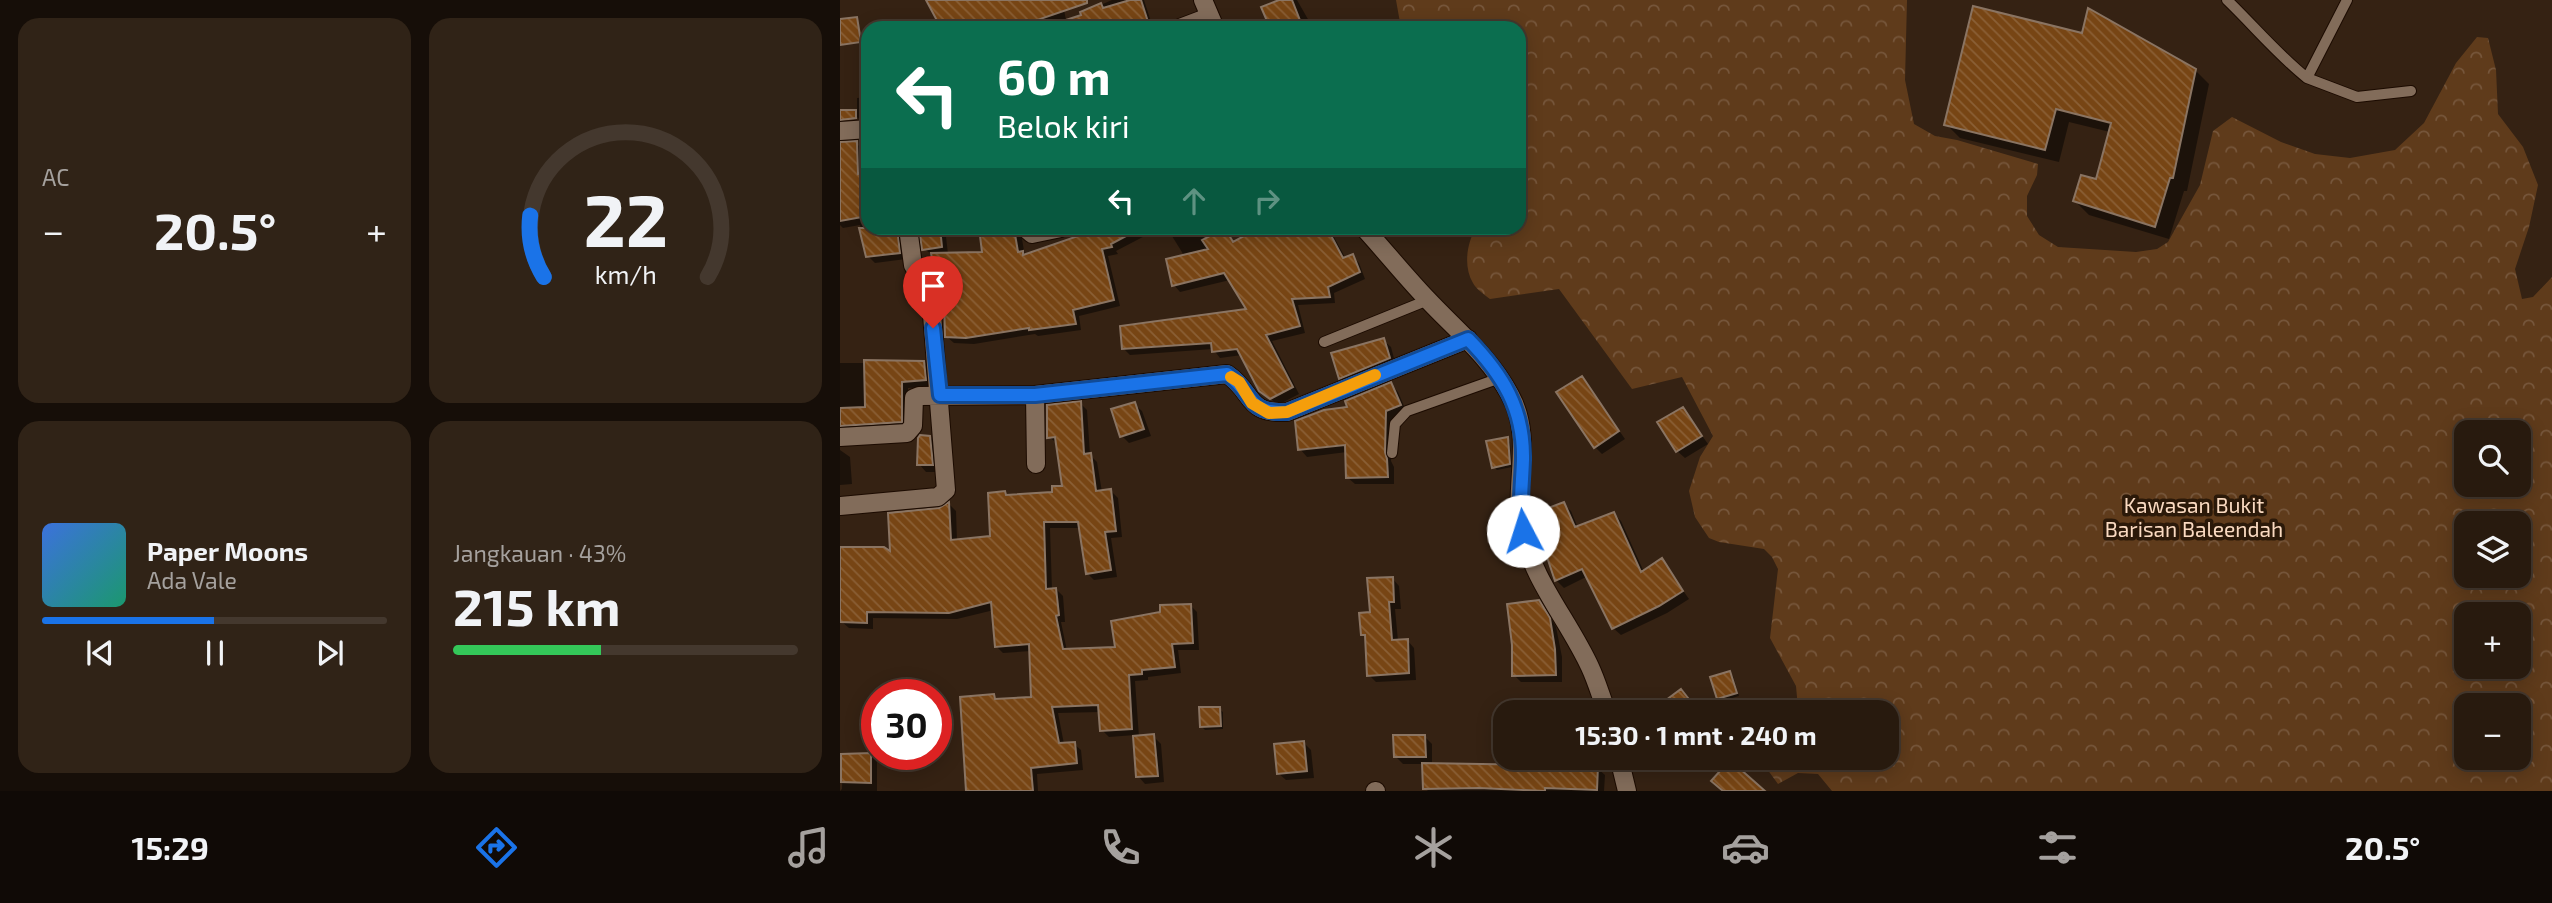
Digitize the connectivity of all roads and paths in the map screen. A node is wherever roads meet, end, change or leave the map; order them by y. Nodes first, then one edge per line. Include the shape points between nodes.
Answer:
1 (2227, 0) edge
2 (2347, 0) edge
3 (2307, 78) junction
4 (2411, 91) dead end
5 (861, 130) edge
6 (840, 131) edge
7 (909, 235) edge
8 (1370, 235) edge
9 (1428, 300) junction
10 (1468, 339) junction
11 (1324, 342) dead end
12 (1500, 378) junction
13 (940, 395) junction
14 (1035, 395) junction
15 (840, 437) edge
16 (1392, 453) dead end
17 (1036, 464) dead end
18 (840, 506) edge
19 (1602, 700) edge
20 (1622, 770) edge
21 (1627, 791) edge

1 - 3 lane
2 - 3 lane
3 - 4 lane via 2357,97
5 - 6 street
7 - 13 street via 913,265 931,302
8 - 9 street
9 - 10 street
9 - 11 lane
10 - 12 street
10 - 14 street via 1287,412 1269,413 1252,403 1239,382 1227,374
12 - 16 lane via 1408,411 1395,424
12 - 19 street via 1520,419 1523,531 1543,584 1590,667
13 - 14 street
13 - 15 street via 914,398 913,426 907,433
13 - 18 street via 947,484 943,495
14 - 17 street
20 - 21 street

